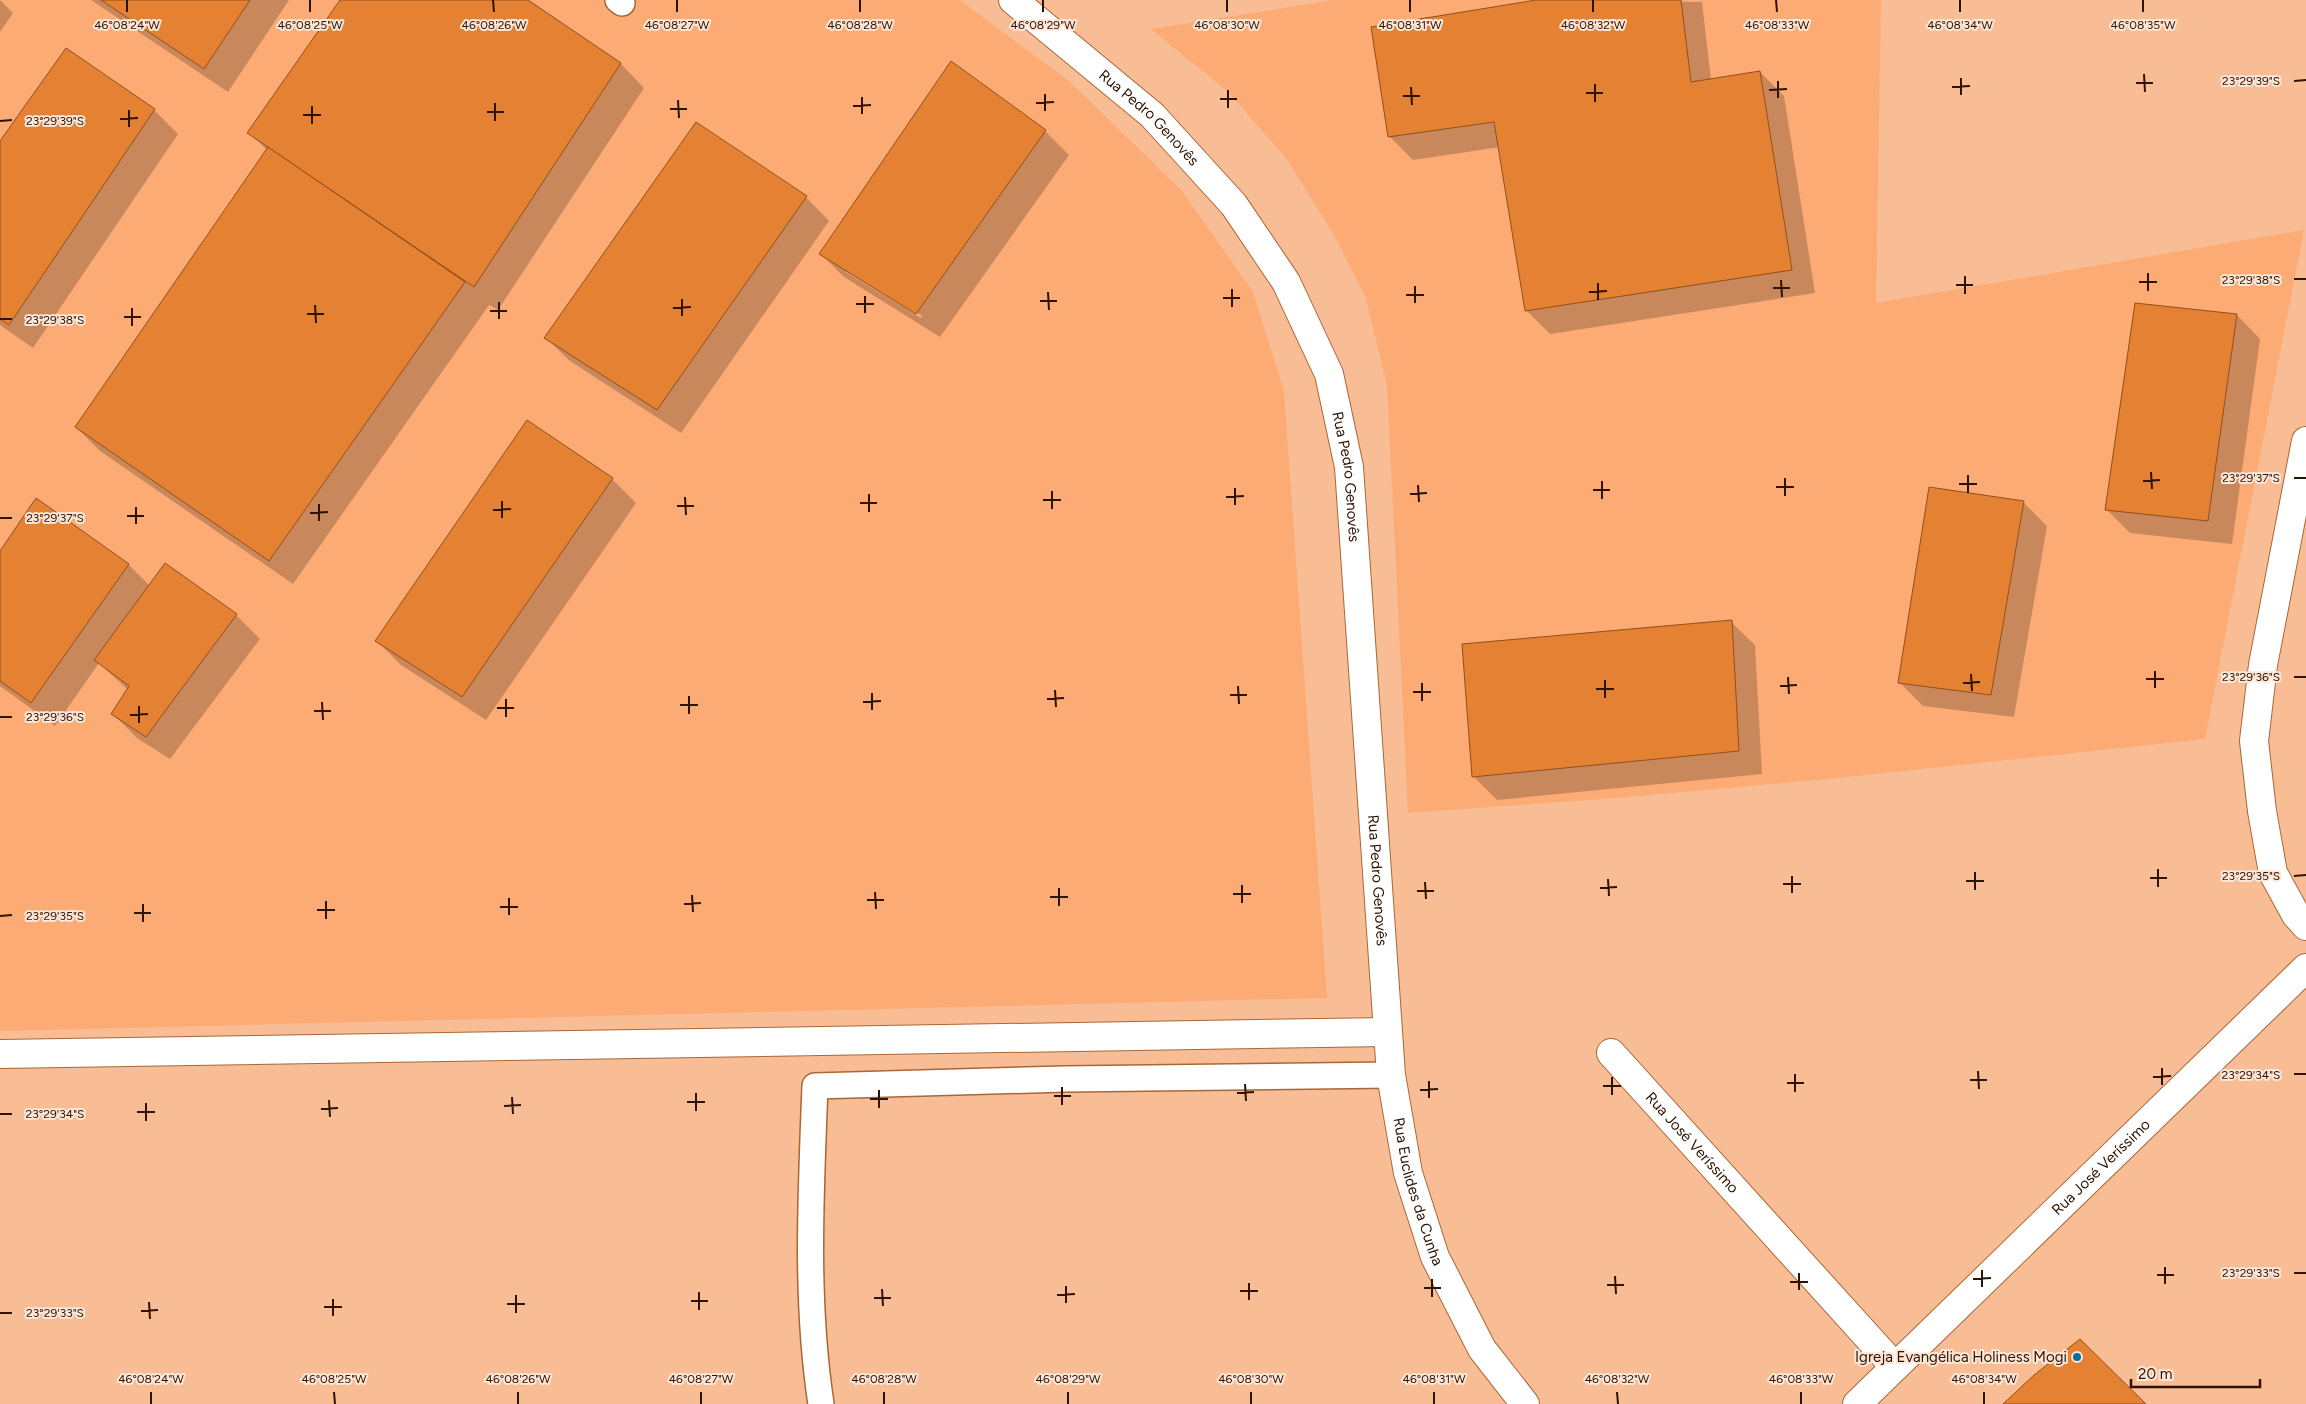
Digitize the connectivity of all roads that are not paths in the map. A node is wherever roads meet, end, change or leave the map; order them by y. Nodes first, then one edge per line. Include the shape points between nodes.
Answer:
1 (1013, 0) edge
2 (2306, 441) edge
3 (2306, 926) edge
4 (2306, 968) edge
5 (1388, 1032) junction
6 (1611, 1053) dead end
7 (0, 1054) edge
8 (1391, 1075) junction
9 (1895, 1366) junction
10 (821, 1404) edge
11 (1525, 1404) edge
12 (1857, 1404) edge

1 - 5 street, Rua Pedro Genovês via 1152,115 1234,205 1286,282 1329,374 1349,467
2 - 3 street via 2263,665 2254,741 2273,873
4 - 9 street, Rua José Veríssimo
5 - 7 street
5 - 8 street, Rua Pedro Genovês
6 - 9 street, Rua José Veríssimo
8 - 10 lane via 815,1086 810,1242 815,1366
8 - 11 street, Rua Euclides da Cunha via 1408,1173 1435,1256 1482,1349
9 - 12 street, Rua José Veríssimo

